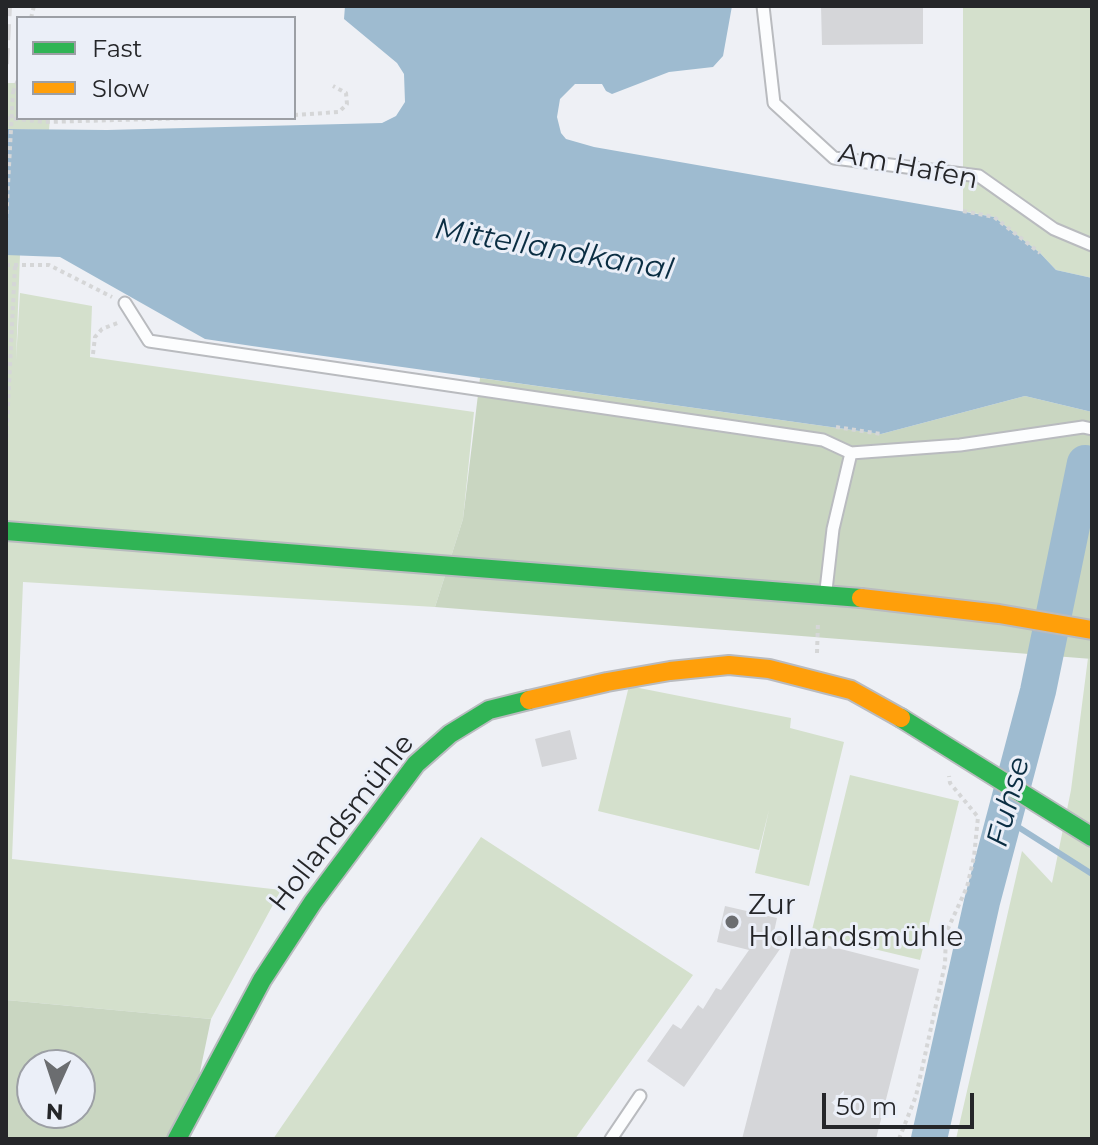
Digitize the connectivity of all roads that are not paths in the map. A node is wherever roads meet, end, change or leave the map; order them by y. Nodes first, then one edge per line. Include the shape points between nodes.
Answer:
1 (763, 6) edge
2 (1092, 245) edge
3 (125, 303) road end
4 (1092, 429) edge
5 (851, 453) junction
6 (6, 514) edge
7 (6, 531) edge
8 (156, 543) junction
9 (826, 594) junction
10 (1092, 630) edge
11 (1092, 837) edge
12 (640, 1096) dead end
13 (177, 1139) edge
14 (611, 1139) edge

1 - 2 lane, Am Hafen via 774,103 834,158 979,176 1054,229
3 - 5 lane via 149,341 823,440
4 - 5 lane
5 - 9 lane via 833,529
6 - 8 main road
7 - 8 main road
8 - 9 main road
9 - 10 main road
11 - 13 main road, Hollandsmühle via 862,696 769,669 729,665 670,671 489,710 416,764 313,902 262,980
12 - 14 lane

